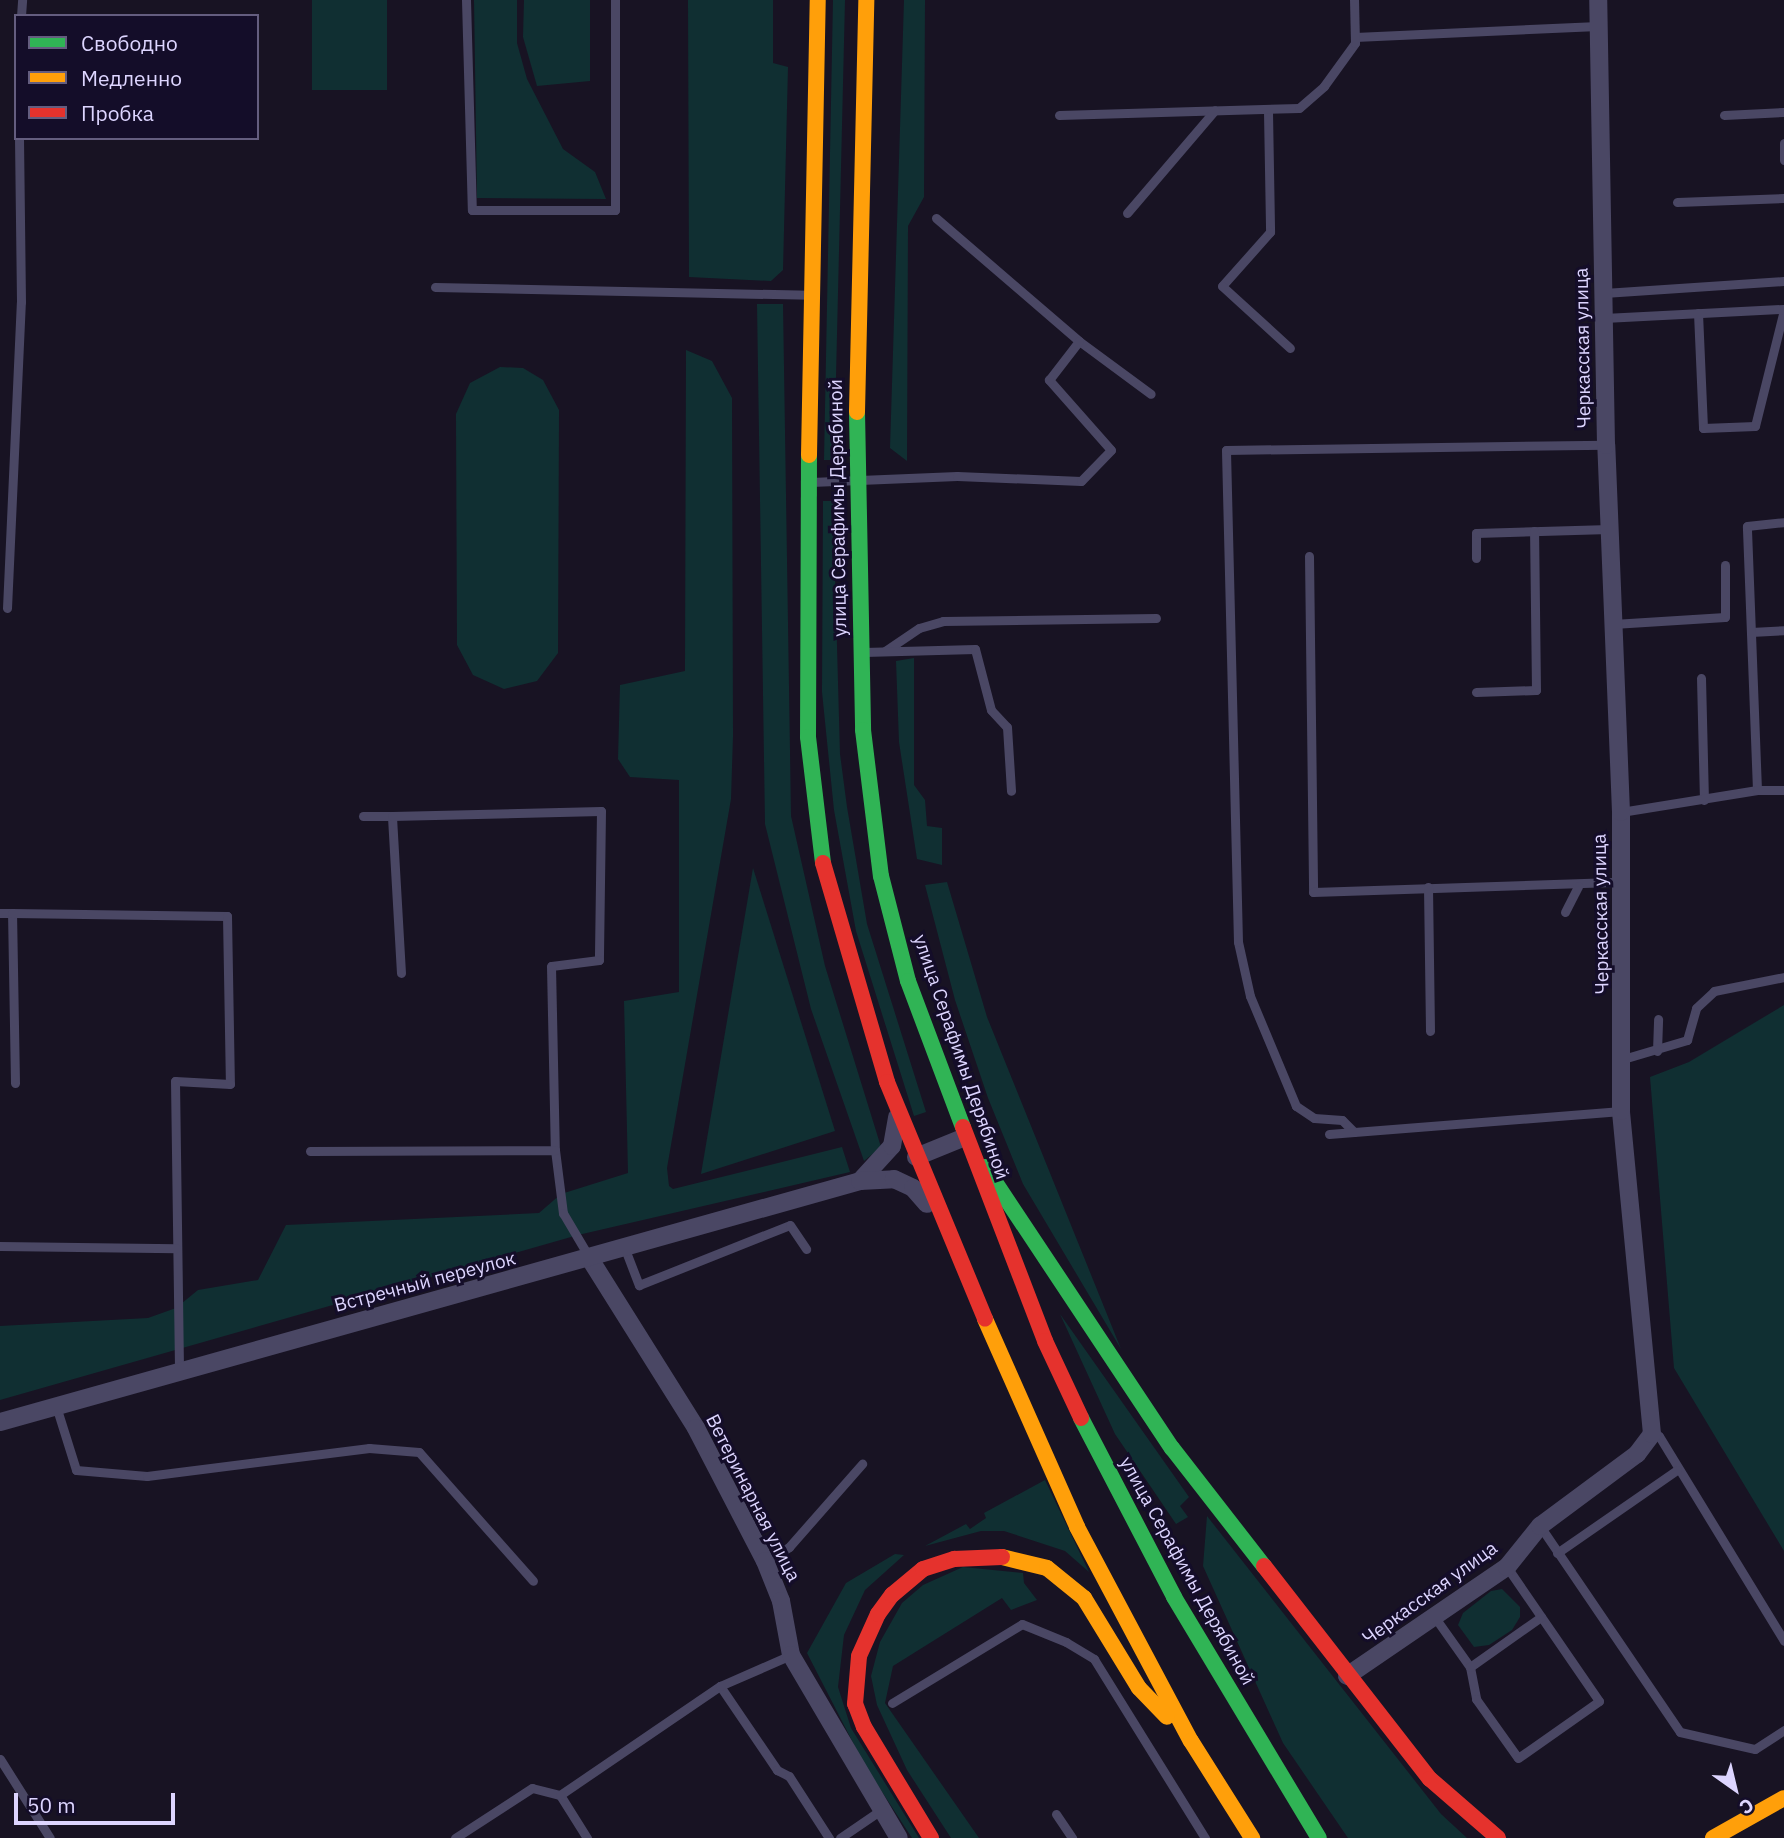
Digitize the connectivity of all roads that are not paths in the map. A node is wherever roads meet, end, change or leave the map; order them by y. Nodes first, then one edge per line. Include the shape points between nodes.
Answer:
1 (467, 0) edge
2 (615, 0) edge
3 (818, 0) edge
4 (866, 0) edge
5 (1354, 0) edge
6 (1598, 0) edge
7 (1598, 26) junction
8 (1355, 37) junction
9 (1215, 110) junction
10 (1784, 112) edge
11 (1268, 113) junction
12 (1059, 115) dead end
13 (1724, 115) dead end
14 (19, 140) edge
15 (1784, 143) edge
16 (1784, 160) edge
17 (1784, 198) edge
18 (1677, 202) dead end
19 (1128, 214) dead end
20 (936, 218) dead end
21 (1784, 281) edge
22 (435, 287) dead end
23 (1604, 293) junction
24 (812, 295) junction
25 (1784, 309) edge
26 (1698, 313) junction
27 (1604, 318) junction
28 (1079, 341) junction
29 (1290, 348) dead end
30 (1151, 394) dead end
31 (1606, 445) junction
32 (808, 482) junction
33 (855, 482) junction
34 (1784, 522) edge
35 (1609, 529) junction
36 (1534, 531) junction
37 (1309, 556) dead end
38 (1476, 558) dead end
39 (1725, 565) dead end
40 (7, 608) dead end
41 (1156, 618) dead end
42 (1613, 624) junction
43 (1784, 630) edge
44 (1751, 632) junction
45 (885, 651) junction
46 (861, 652) junction
47 (1701, 678) dead end
48 (1476, 692) dead end
49 (1758, 790) junction
50 (1784, 790) edge
51 (1011, 791) dead end
52 (1704, 800) junction
53 (1621, 812) junction
54 (363, 816) dead end
55 (392, 816) junction
56 (1622, 882) junction
57 (1578, 886) junction
58 (1428, 887) junction
59 (1565, 912) dead end
60 (0, 913) edge
61 (12, 913) junction
62 (401, 973) dead end
63 (1784, 977) edge
64 (1658, 1019) dead end
65 (1430, 1031) dead end
66 (1657, 1051) junction
67 (1623, 1059) junction
68 (15, 1083) dead end
69 (897, 1108) junction
70 (1621, 1111) junction
71 (1354, 1132) junction
72 (1329, 1135) dead end
73 (966, 1142) junction
74 (555, 1150) junction
75 (310, 1151) dead end
76 (916, 1157) junction
77 (860, 1181) junction
78 (944, 1228) junction
79 (0, 1246) edge
80 (176, 1248) junction
81 (625, 1249) junction
82 (806, 1249) dead end
83 (590, 1259) junction
84 (179, 1371) junction
85 (56, 1406) junction
86 (0, 1422) edge
87 (1653, 1434) junction
88 (862, 1464) dead end
89 (1677, 1470) junction
90 (1540, 1526) junction
91 (1557, 1553) junction
92 (765, 1560) junction
93 (1507, 1567) junction
94 (533, 1581) dead end
95 (1541, 1617) junction
96 (1436, 1619) junction
97 (1784, 1641) edge
98 (791, 1656) junction
99 (1470, 1667) junction
100 (1347, 1676) junction
101 (720, 1686) junction
102 (892, 1703) dead end
103 (1784, 1730) edge
104 (1191, 1741) junction
105 (0, 1759) edge
106 (560, 1795) junction
107 (1784, 1798) edge
108 (881, 1810) junction
109 (1056, 1814) dead end
110 (50, 1838) edge
111 (455, 1838) edge
112 (587, 1838) edge
113 (829, 1838) edge
114 (840, 1838) edge
115 (899, 1838) edge
116 (932, 1838) edge
117 (1072, 1838) edge
118 (1205, 1838) edge
119 (1252, 1838) edge
120 (1319, 1838) edge
121 (1498, 1838) edge
122 (1713, 1838) edge

1 - 2 lane via 472,210 615,210
3 - 24 main road, улица Серафимы Дерябиной
4 - 33 main road, улица Серафимы Дерябиной
5 - 8 lane
6 - 7 street, Черкасская улица
7 - 8 lane
7 - 23 street, Черкасская улица
8 - 11 lane via 1324,86 1299,108
9 - 11 lane
9 - 12 lane
9 - 19 lane
10 - 13 lane
11 - 29 lane via 1270,232 1222,286
14 - 40 lane via 21,302
15 - 16 lane
17 - 18 lane
20 - 28 lane
21 - 23 lane
22 - 24 lane
23 - 27 street, Черкасская улица
24 - 32 main road, улица Серафимы Дерябиной
25 - 26 lane
25 - 26 lane via 1755,426 1703,428
26 - 27 lane
27 - 31 street, Черкасская улица
28 - 30 lane
28 - 33 lane via 1049,380 1111,450 1081,481 950,476
31 - 35 street, Черкасская улица
31 - 71 lane via 1226,450 1238,942 1250,996 1296,1106 1314,1118 1342,1120
32 - 33 lane
32 - 69 main road, улица Серафимы Дерябиной via 808,737 823,862 856,985
33 - 46 main road, улица Серафимы Дерябиной
34 - 44 lane via 1747,526
35 - 36 lane
35 - 42 street, Черкасская улица
36 - 38 lane via 1476,533
36 - 48 lane via 1536,690
37 - 58 lane via 1313,892
39 - 42 lane via 1724,617
41 - 45 lane via 943,621 919,628
42 - 53 street, Черкасская улица
43 - 44 lane
44 - 49 lane
45 - 46 lane
45 - 51 lane via 975,649 991,710 1007,727
46 - 73 main road, улица Серафимы Дерябиной via 863,730 881,876 908,981
47 - 52 lane
49 - 50 lane
49 - 52 lane
52 - 53 lane
53 - 56 street, Черкасская улица
54 - 55 lane
55 - 62 lane
55 - 74 lane via 601,811 599,960 551,965
56 - 57 lane
56 - 67 street, Черкасская улица
57 - 58 lane
57 - 59 lane
58 - 65 lane
60 - 61 lane
61 - 68 lane
61 - 80 lane via 227,916 230,1084 175,1081
63 - 66 lane via 1714,991 1696,1009 1687,1040
64 - 66 lane
66 - 67 lane
67 - 70 street, Черкасская улица
69 - 76 main road, улица Серафимы Дерябиной
69 - 77 street via 892,1146
70 - 71 lane
70 - 87 street, Черкасская улица
71 - 72 lane
73 - 76 street
73 - 100 main road via 1007,1194 1074,1305 1172,1448
73 - 120 main road, улица Серафимы Дерябиной via 1045,1341 1097,1453 1174,1597
74 - 75 lane
74 - 83 lane via 563,1213
76 - 78 main road, улица Серафимы Дерябиной
77 - 78 street, Встречный переулок via 894,1179 914,1188
77 - 81 street, Встречный переулок
78 - 104 main road, улица Серафимы Дерябиной via 1077,1527
79 - 80 lane
80 - 84 lane
81 - 82 lane via 639,1285 790,1225
81 - 83 street, Встречный переулок
83 - 84 street, Встречный переулок
83 - 92 street, Ветеринарная улица via 696,1428
84 - 85 street, Встречный переулок
85 - 86 street, Встречный переулок
85 - 94 lane via 76,1470 147,1476 369,1448 419,1452
87 - 89 lane via 1659,1436
87 - 90 street, Черкасская улица via 1637,1454
88 - 92 lane via 789,1547
89 - 91 lane
89 - 97 lane
90 - 91 lane
90 - 93 street, Черкасская улица
91 - 103 lane via 1680,1732 1755,1749
92 - 98 street, Ветеринарная улица via 782,1601
93 - 95 lane
93 - 96 street, Черкасская улица
95 - 99 lane
95 - 99 lane via 1599,1701 1518,1758 1476,1699
96 - 99 lane
96 - 100 street, Черкасская улица
98 - 101 lane
98 - 108 street, Ветеринарная улица
100 - 121 main road via 1430,1779
101 - 106 lane
101 - 113 lane via 777,1770 789,1776
102 - 118 lane via 1022,1624 1066,1642 1094,1659
104 - 116 main road via 1139,1688 1084,1598 1047,1568 996,1556 954,1559 923,1569 892,1595 878,1614 859,1656 854,1685 864,1727
104 - 119 main road, улица Серафимы Дерябиной
105 - 110 lane
106 - 111 lane via 532,1788
106 - 112 lane
107 - 122 main road
108 - 114 lane
108 - 115 street, Ветеринарная улица
109 - 117 lane

